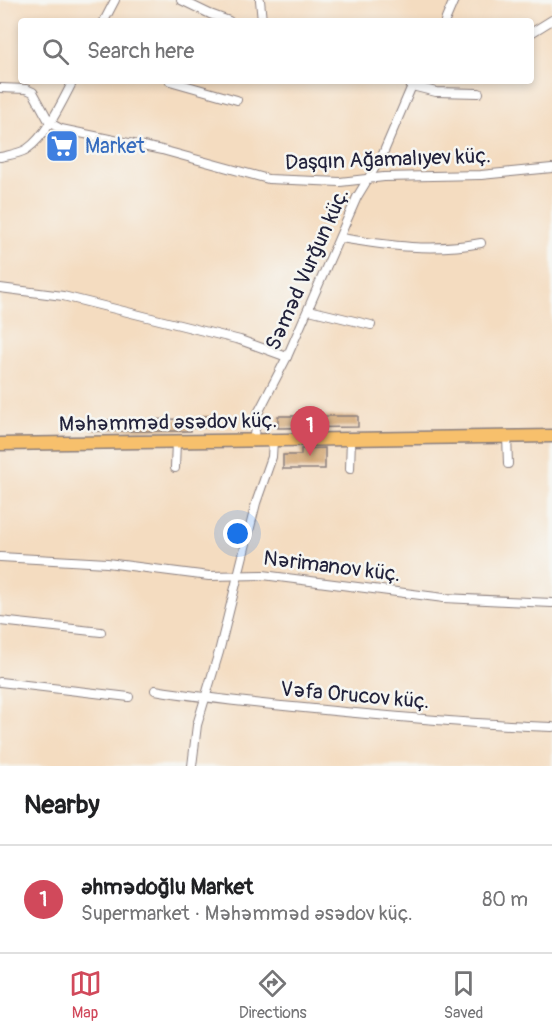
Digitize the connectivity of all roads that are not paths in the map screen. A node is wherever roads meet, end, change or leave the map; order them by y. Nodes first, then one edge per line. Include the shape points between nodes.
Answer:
1 (115, 0) edge
2 (181, 0) edge
3 (260, 0) edge
4 (454, 0) edge
5 (106, 18) edge
6 (221, 18) edge
7 (262, 18) edge
8 (446, 18) edge
9 (552, 20) edge
10 (534, 31) edge
11 (71, 84) edge
12 (181, 84) edge
13 (413, 84) edge
14 (416, 84) edge
15 (0, 88) edge
16 (479, 93) dead end
17 (237, 100) dead end
18 (50, 123) junction
19 (0, 157) edge
20 (552, 168) edge
21 (369, 178) junction
22 (341, 238) junction
23 (481, 243) dead end
24 (0, 288) edge
25 (309, 310) junction
26 (371, 325) dead end
27 (288, 357) junction
28 (507, 436) junction
29 (552, 436) edge
30 (351, 438) junction
31 (253, 440) junction
32 (273, 440) junction
33 (176, 441) junction
34 (0, 444) edge
35 (507, 464) dead end
36 (176, 468) dead end
37 (350, 469) dead end
38 (0, 557) edge
39 (238, 575) junction
40 (552, 603) edge
41 (0, 621) edge
42 (101, 632) dead end
43 (0, 682) edge
44 (155, 690) dead end
45 (129, 697) dead end
46 (204, 698) junction
47 (552, 727) edge
48 (192, 766) edge

1 - 5 street
2 - 6 street
3 - 7 street
4 - 8 street
9 - 10 street
11 - 18 street
12 - 17 street
13 - 21 street, Səməd Vurğun küç.
14 - 16 street via 436,92
15 - 18 street via 33,92
18 - 19 street via 29,147
18 - 21 street, Daşqın Ağamalıyev küç. via 61,129 162,150 268,179 339,182
20 - 21 street, Daşqın Ağamalıyev küç. via 481,175
21 - 22 street, Səməd Vurğun küç.
22 - 23 street via 420,248
22 - 25 street, Səməd Vurğun küç.
24 - 27 street via 63,296 240,340
25 - 26 street
25 - 27 street, Səməd Vurğun küç.
27 - 31 street, Səməd Vurğun küç. via 258,413
28 - 29 main road, Məhəmməd Əsədov küç.
28 - 30 main road, Məhəmməd Əsədov küç.
28 - 35 street
30 - 32 main road, Məhəmməd Əsədov küç.
30 - 37 street
31 - 32 main road, Məhəmməd Əsədov küç.
31 - 33 main road, Məhəmməd Əsədov küç.
32 - 39 street via 272,457
33 - 34 main road, Məhəmməd Əsədov küç.
33 - 36 street
38 - 39 street, Nərimanov küç. via 108,563 209,576
39 - 40 street, Nərimanov küç. via 263,574 444,598
39 - 46 street
41 - 42 street
43 - 45 street
44 - 46 street, Vəfa Orucov küç.
46 - 47 street, Vəfa Orucov küç. via 470,724
46 - 48 street

